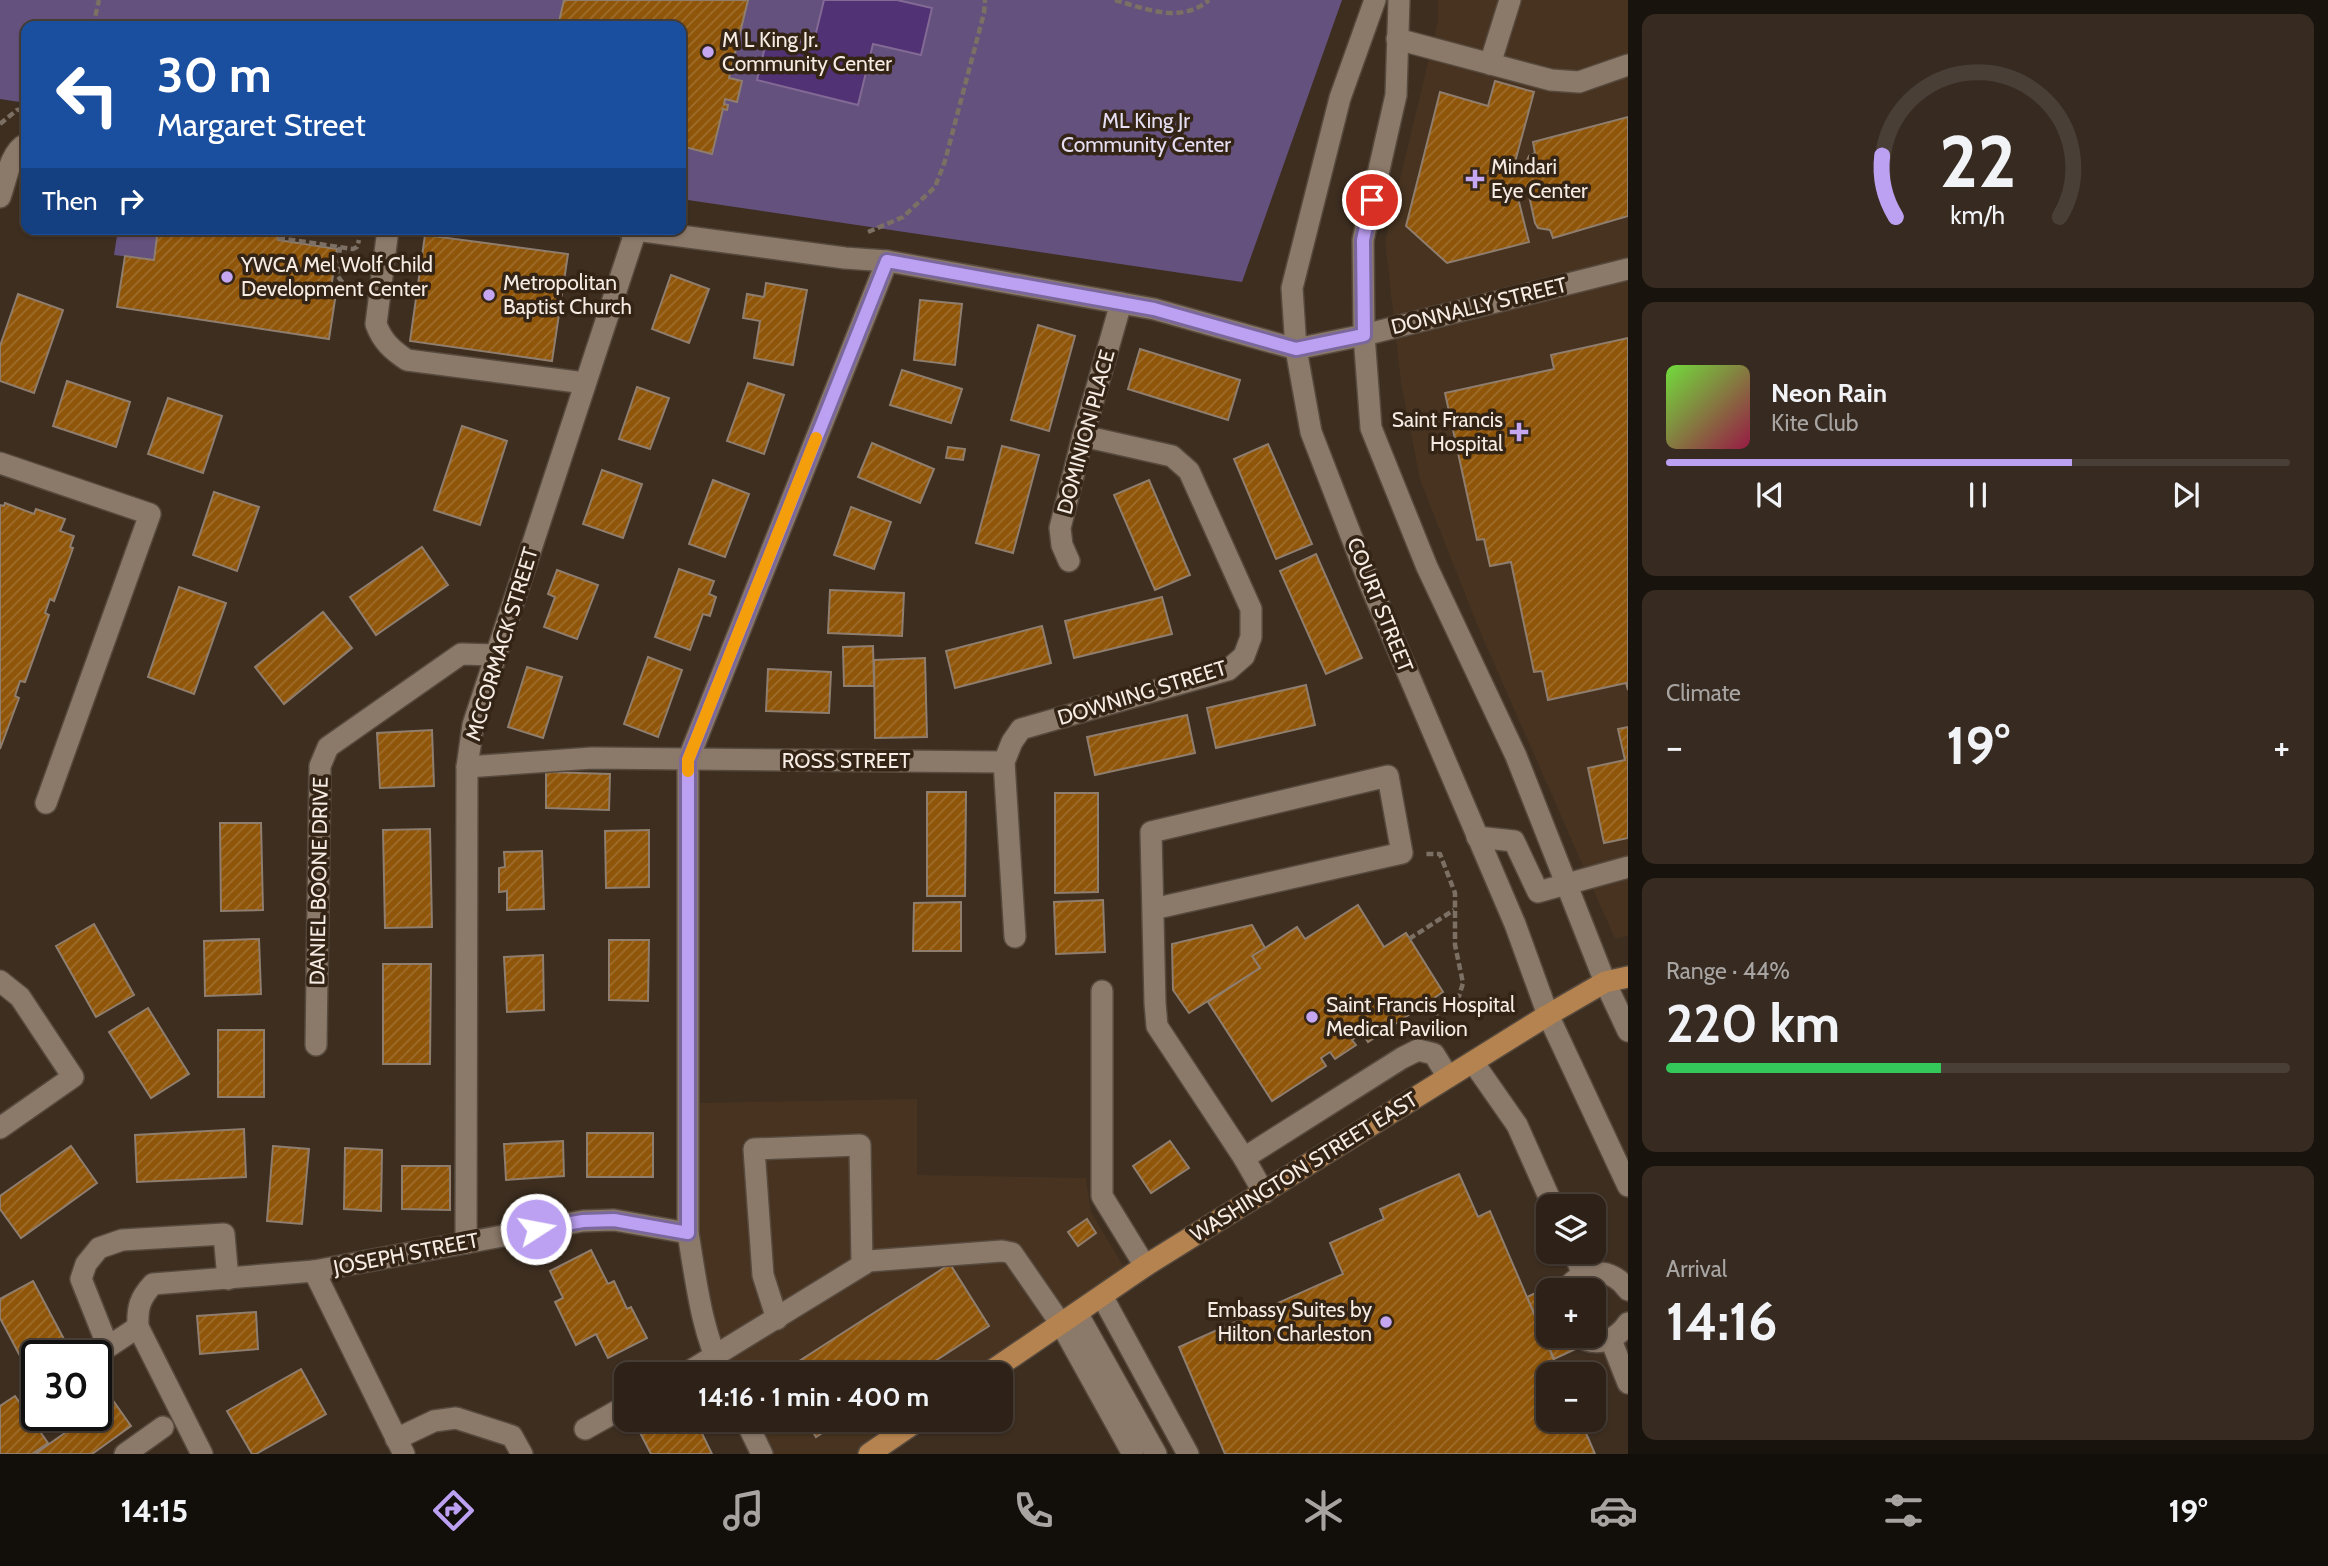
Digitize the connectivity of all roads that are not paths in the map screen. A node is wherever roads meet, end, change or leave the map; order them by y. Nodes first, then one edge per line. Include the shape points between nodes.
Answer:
1 (1375, 0) edge
2 (1399, 0) edge
3 (1510, 0) edge
4 (1398, 39) junction
5 (1490, 64) junction
6 (1628, 65) edge
7 (21, 148) edge
8 (0, 197) edge
9 (387, 235) edge
10 (630, 235) edge
11 (670, 235) edge
12 (887, 261) junction
13 (1628, 269) edge
14 (1121, 303) junction
15 (1364, 335) junction
16 (1296, 349) junction
17 (585, 383) junction
18 (1083, 436) junction
19 (0, 463) edge
20 (1069, 561) dead end
21 (496, 655) junction
22 (688, 760) junction
23 (1004, 762) junction
24 (467, 767) junction
25 (46, 803) dead end
26 (1477, 837) junction
27 (1628, 867) edge
28 (1568, 885) junction
29 (1153, 909) junction
30 (1015, 937) dead end
31 (1628, 976) edge
32 (0, 981) edge
33 (1605, 982) junction
34 (1102, 991) dead end
35 (1548, 1015) junction
36 (1628, 1031) edge
37 (316, 1045) dead end
38 (1473, 1062) junction
39 (1448, 1077) junction
40 (0, 1128) edge
41 (1244, 1158) junction
42 (1628, 1186) edge
43 (1264, 1193) junction
44 (1548, 1194) edge
45 (688, 1233) junction
46 (466, 1243) junction
47 (1579, 1264) edge
48 (862, 1265) junction
49 (1145, 1266) junction
50 (314, 1271) junction
51 (1583, 1274) junction
52 (1577, 1278) edge
53 (228, 1279) junction
54 (1628, 1290) edge
55 (1102, 1296) junction
56 (137, 1318) junction
57 (1069, 1318) junction
58 (776, 1319) junction
59 (1628, 1323) edge
60 (1611, 1340) junction
61 (1606, 1341) edge
62 (718, 1362) edge
63 (724, 1362) edge
64 (1005, 1362) edge
65 (1628, 1383) edge
66 (614, 1413) edge
67 (163, 1427) dead end
68 (585, 1429) dead end
69 (751, 1432) edge
70 (901, 1432) edge
71 (400, 1446) edge
72 (125, 1454) edge
73 (202, 1454) edge
74 (522, 1454) edge
75 (762, 1454) edge
76 (869, 1454) edge
77 (1133, 1454) edge
78 (1156, 1454) edge
79 (1188, 1454) edge

1 - 16 street, COURT STREET via 1340,98 1292,288
2 - 4 street
3 - 5 street
4 - 5 street
4 - 15 street via 1396,95 1363,240
5 - 6 street via 1550,80 1579,82
7 - 8 street
9 - 17 street via 376,324 392,350 407,360
10 - 17 street, MCCORMACK STREET
11 - 12 street, DONNALLY STREET
12 - 14 street, DONNALLY STREET
12 - 22 street
13 - 15 street, DONNALLY STREET
14 - 16 street, DONNALLY STREET
14 - 18 street, DOMINION PLACE
15 - 16 street, DONNALLY STREET
15 - 28 street via 1371,428 1427,567 1516,755
16 - 26 street, COURT STREET via 1311,432
17 - 21 street, MCCORMACK STREET
18 - 20 street, DOMINION PLACE via 1060,528
18 - 23 street, DOWNING STREET via 1172,456 1189,471 1251,609 1251,637 1244,656 1228,670 1021,729
19 - 25 street via 150,514
21 - 24 street, MCCORMACK STREET via 473,725
21 - 37 street, DANIEL BOONE DRIVE via 461,654 328,747 320,766
22 - 23 street, ROSS STREET
22 - 24 street, ROSS STREET via 592,758
22 - 45 street
23 - 30 street
24 - 46 street, MCCORMACK STREET
26 - 28 street via 1514,841 1538,892
26 - 35 street, COURT STREET
27 - 28 street
28 - 33 street
29 - 29 street via 1152,832 1388,776 1402,853
29 - 41 street via 1157,1026
31 - 33 main road, WASHINGTON STREET EAST
32 - 40 street via 20,997 73,1077
33 - 35 main road, WASHINGTON STREET EAST
33 - 36 street
34 - 49 street via 1102,1196
35 - 38 main road, WASHINGTON STREET EAST
35 - 42 street, COURT STREET
38 - 39 main road, WASHINGTON STREET EAST
38 - 44 street via 1517,1125
39 - 41 street via 1434,1054 1418,1050
39 - 43 main road, WASHINGTON STREET EAST
41 - 43 street
43 - 49 main road, WASHINGTON STREET EAST
45 - 46 street, JOSEPH STREET via 614,1220 583,1221
45 - 62 street via 699,1304
46 - 50 street, JOSEPH STREET
47 - 51 street
48 - 57 street via 1012,1253
48 - 58 street
48 - 58 street via 860,1145 754,1149 763,1275
49 - 55 main road, WASHINGTON STREET EAST
50 - 53 street, JOSEPH STREET
50 - 71 street
51 - 52 street
51 - 54 street via 1611,1274
53 - 56 street, JOSEPH STREET via 153,1284 141,1296
53 - 56 street via 224,1234 122,1240 99,1248 81,1279 108,1347
55 - 57 main road, WASHINGTON STREET EAST
55 - 79 street
56 - 73 street
57 - 64 main road, WASHINGTON STREET EAST
57 - 77 street
57 - 78 street
58 - 63 street
59 - 60 street
60 - 61 street
60 - 65 street
66 - 68 street
67 - 72 street
69 - 75 street
70 - 76 main road
71 - 74 street via 434,1422 456,1418 512,1436

